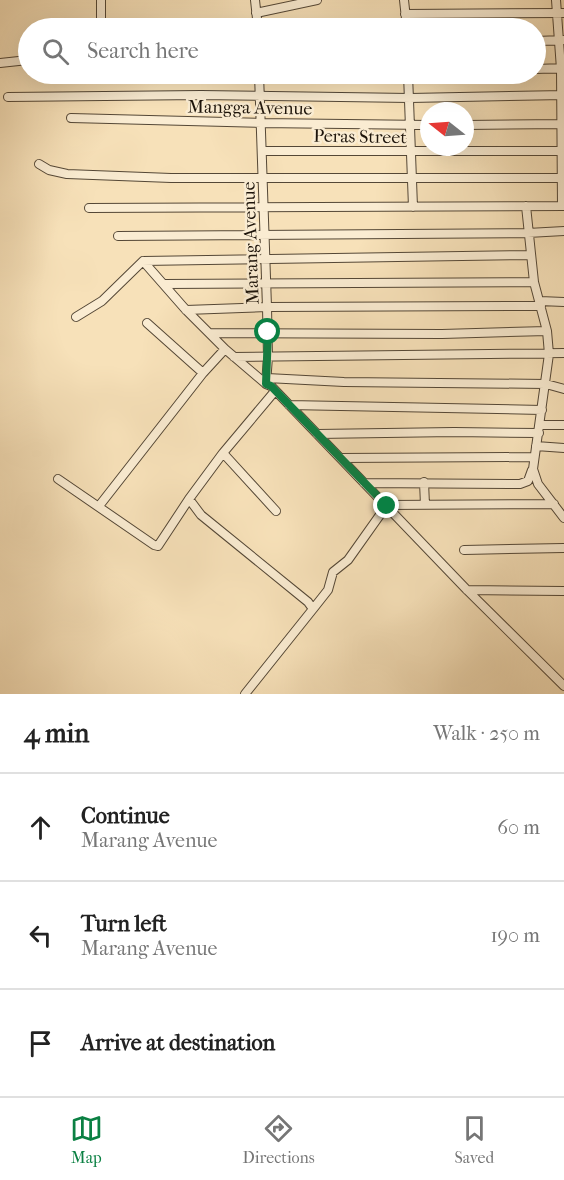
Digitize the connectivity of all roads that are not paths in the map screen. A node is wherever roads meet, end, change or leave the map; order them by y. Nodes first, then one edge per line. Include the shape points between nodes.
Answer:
1 (101, 0) edge
2 (255, 0) edge
3 (317, 0) edge
4 (404, 0) edge
5 (556, 0) edge
6 (306, 1) edge
7 (256, 13) junction
8 (560, 13) edge
9 (405, 14) junction
10 (101, 18) edge
11 (257, 18) edge
12 (406, 18) edge
13 (562, 40) edge
14 (546, 41) edge
15 (18, 61) edge
16 (0, 63) edge
17 (546, 69) edge
18 (562, 69) edge
19 (259, 84) edge
20 (409, 84) edge
21 (260, 95) junction
22 (563, 95) edge
23 (8, 97) dead end
24 (410, 98) junction
25 (70, 118) dead end
26 (261, 123) junction
27 (563, 124) edge
28 (411, 125) junction
29 (420, 125) edge
30 (474, 125) edge
31 (263, 151) junction
32 (563, 151) edge
33 (412, 152) junction
34 (39, 164) dead end
35 (563, 178) edge
36 (264, 179) junction
37 (413, 179) junction
38 (526, 206) junction
39 (563, 206) edge
40 (413, 207) junction
41 (89, 208) dead end
42 (264, 208) junction
43 (564, 231) edge
44 (528, 232) junction
45 (264, 234) junction
46 (118, 236) dead end
47 (531, 255) junction
48 (265, 259) junction
49 (142, 261) junction
50 (534, 282) junction
51 (266, 283) junction
52 (164, 284) junction
53 (564, 302) edge
54 (541, 303) junction
55 (267, 307) junction
56 (186, 310) junction
57 (76, 317) dead end
58 (147, 323) dead end
59 (547, 331) junction
60 (268, 332) junction
61 (210, 333) junction
62 (225, 349) junction
63 (564, 353) edge
64 (549, 354) junction
65 (234, 357) junction
66 (268, 357) junction
67 (203, 373) junction
68 (267, 381) junction
69 (546, 384) junction
70 (564, 389) edge
71 (275, 391) junction
72 (289, 405) junction
73 (542, 410) junction
74 (564, 425) edge
75 (539, 429) junction
76 (317, 434) junction
77 (536, 446) junction
78 (564, 448) edge
79 (223, 453) junction
80 (534, 457) junction
81 (341, 458) junction
82 (533, 469) junction
83 (58, 479) dead end
84 (424, 482) junction
85 (364, 483) junction
86 (189, 499) junction
87 (554, 504) junction
88 (425, 505) junction
89 (99, 506) junction
90 (387, 506) junction
91 (276, 510) dead end
92 (564, 518) edge
93 (564, 548) edge
94 (464, 550) dead end
95 (467, 590) junction
96 (564, 591) edge
97 (314, 609) junction
98 (564, 686) edge
99 (245, 694) edge

1 - 10 street
2 - 7 street
3 - 6 street
4 - 9 street
5 - 8 street
6 - 7 street
7 - 11 street
8 - 9 street
8 - 13 street
9 - 12 street
13 - 14 street
13 - 18 street
15 - 16 street
17 - 18 street
18 - 22 street
19 - 21 street, Marang Avenue
20 - 24 street
21 - 23 street
21 - 24 street
21 - 26 street, Marang Avenue
22 - 24 street
22 - 27 street
24 - 28 street
25 - 26 street, Mangga Avenue
26 - 28 street, Mangga Avenue
26 - 31 street, Marang Avenue
27 - 30 street
27 - 32 street
28 - 29 street, Mangga Avenue
28 - 33 street
31 - 33 street, Peras Street
31 - 36 street, Marang Avenue
32 - 33 street, Peras Street
32 - 35 street
33 - 37 street
34 - 36 street via 70,174
35 - 37 street
35 - 39 street
36 - 37 street
36 - 42 street, Marang Avenue
37 - 40 street
38 - 39 street
38 - 40 street
38 - 44 street
40 - 42 street
41 - 42 street
42 - 45 street, Marang Avenue
43 - 44 street
44 - 45 street
44 - 47 street
45 - 46 street
45 - 48 street, Marang Avenue
47 - 48 street
47 - 50 street
48 - 49 street
48 - 51 street, Marang Avenue
49 - 52 street
49 - 57 street via 102,301
50 - 51 street
50 - 54 street
51 - 52 street
51 - 55 street, Marang Avenue
52 - 56 street
53 - 54 street
54 - 55 street
54 - 59 street
55 - 56 street
55 - 60 street, Marang Avenue
56 - 61 street
58 - 67 street
59 - 60 street
59 - 64 street
60 - 61 street
60 - 66 street, Marang Avenue
61 - 62 street
62 - 65 street
62 - 67 street
63 - 64 street
64 - 66 street
64 - 69 street
65 - 66 street
65 - 68 street
66 - 68 street, Marang Avenue
67 - 89 street
68 - 69 street
68 - 71 street
69 - 70 street
69 - 73 street
71 - 72 street
71 - 79 street
72 - 73 street
72 - 76 street
73 - 75 street
74 - 75 street
75 - 76 street
75 - 77 street
76 - 81 street
77 - 78 street
77 - 80 street
79 - 86 street
79 - 91 street
80 - 81 street
80 - 82 street
81 - 85 street
82 - 84 street via 523,483
82 - 87 street via 538,484
83 - 89 street
84 - 85 street
84 - 88 street
85 - 90 street
86 - 89 street via 158,546
86 - 97 street via 201,515
87 - 88 street
87 - 92 street
88 - 90 street
90 - 95 street
90 - 97 street via 348,560 333,573 328,590
93 - 94 street
95 - 96 street
95 - 98 street
97 - 99 street

